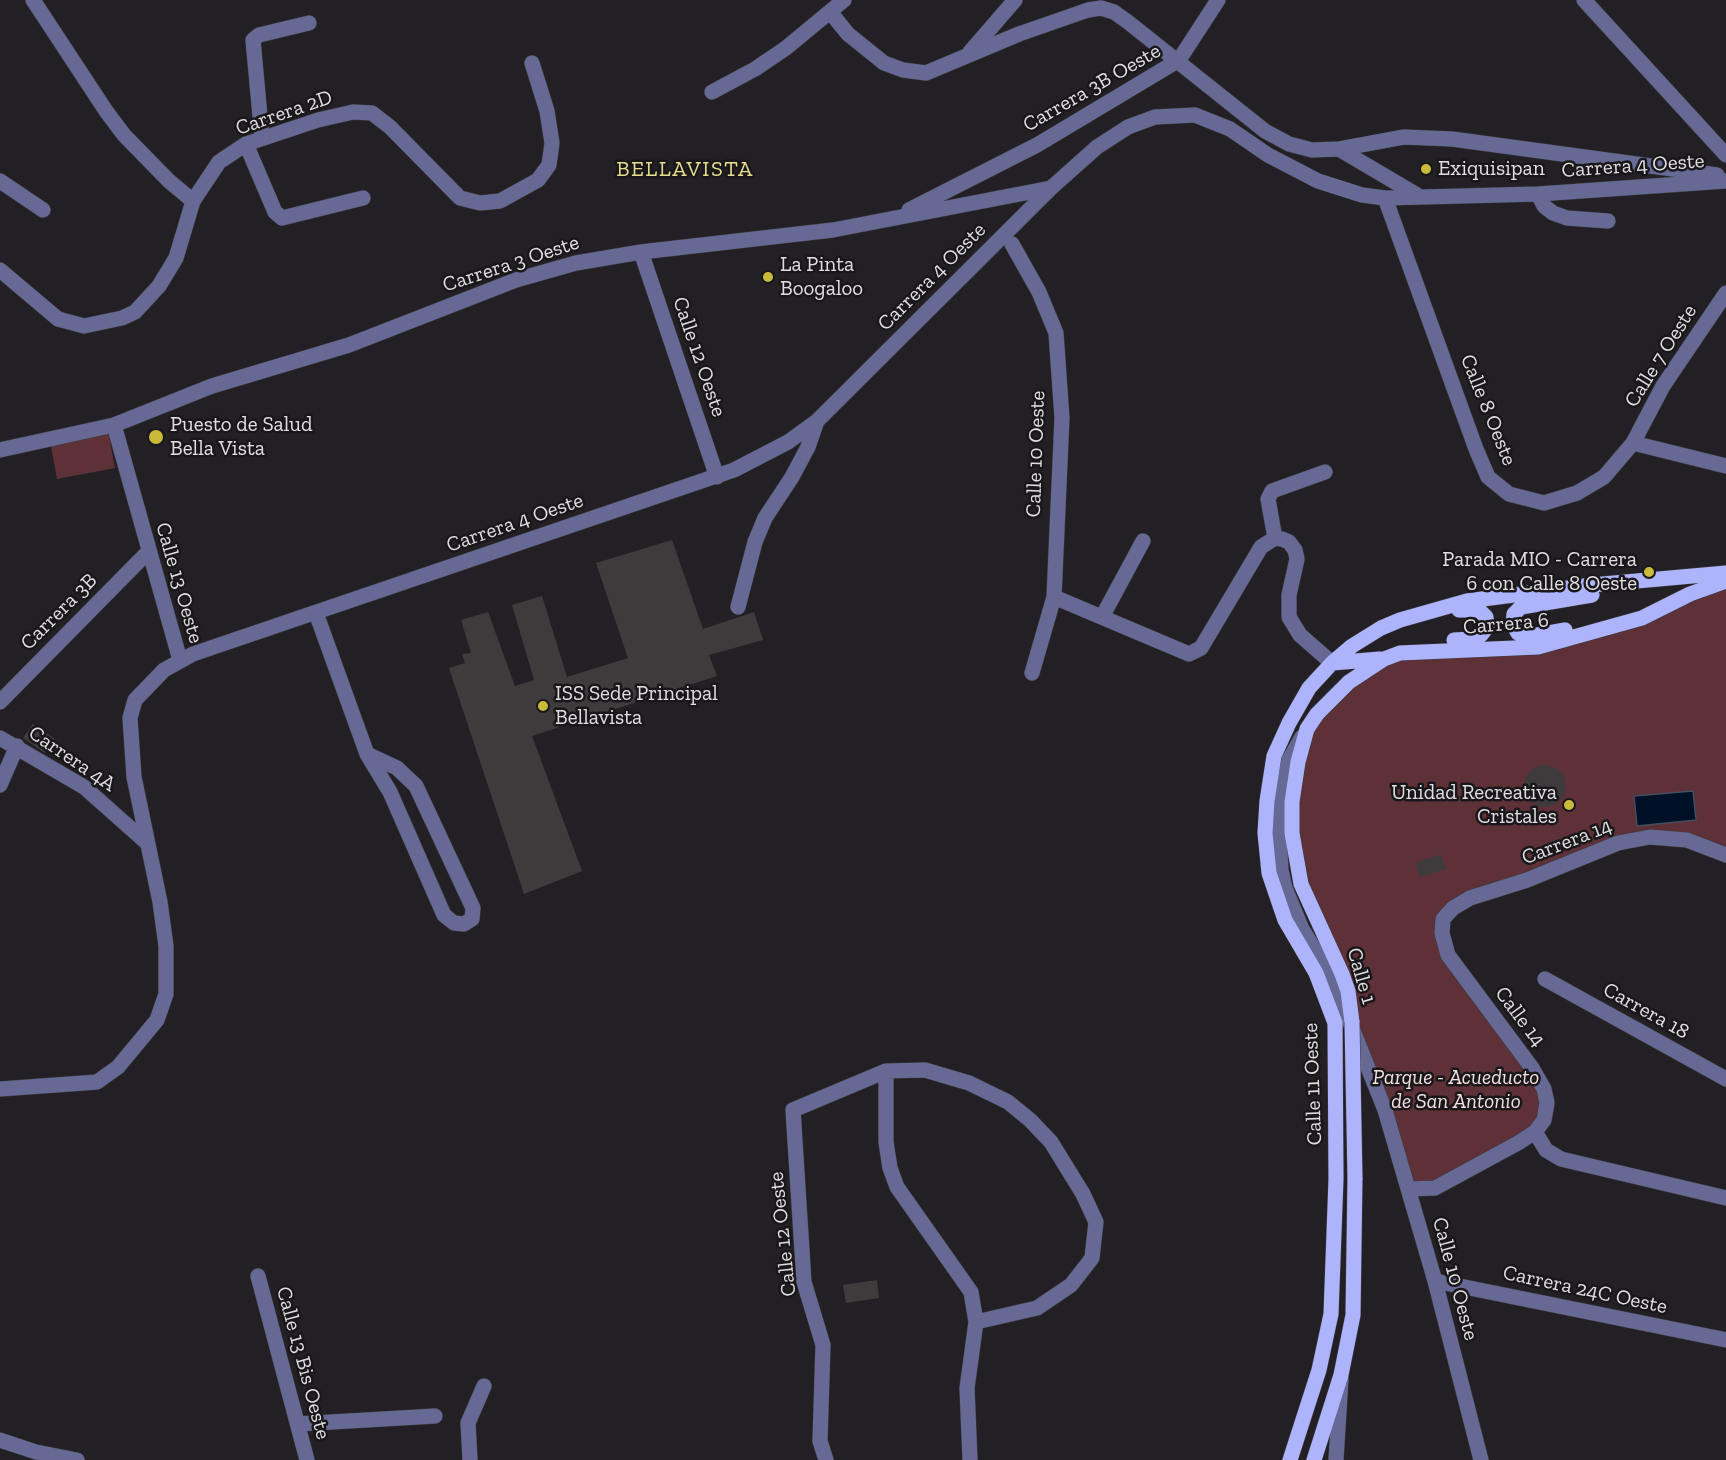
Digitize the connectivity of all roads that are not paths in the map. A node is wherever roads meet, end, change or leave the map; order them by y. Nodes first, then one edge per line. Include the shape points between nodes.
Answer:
1 (33, 0) edge
2 (844, 0) edge
3 (1015, 0) edge
4 (1218, 0) edge
5 (1584, 0) edge
6 (831, 13) junction
7 (309, 23) dead end
8 (966, 57) junction
9 (1179, 60) junction
10 (532, 63) dead end
11 (712, 92) dead end
12 (262, 138) junction
13 (246, 144) junction
14 (1339, 149) junction
15 (1726, 155) edge
16 (1726, 179) edge
17 (0, 181) edge
18 (1052, 188) junction
19 (1538, 194) junction
20 (1416, 195) junction
21 (363, 198) dead end
22 (1385, 198) junction
23 (193, 201) junction
24 (43, 210) dead end
25 (889, 220) junction
26 (1608, 221) dead end
27 (1012, 244) dead end
28 (641, 252) junction
29 (0, 270) edge
30 (1726, 293) edge
31 (817, 421) junction
32 (114, 425) junction
33 (1633, 442) junction
34 (0, 450) edge
35 (1726, 466) edge
36 (1325, 472) dead end
37 (717, 477) junction
38 (1275, 538) junction
39 (1143, 541) dead end
40 (148, 552) junction
41 (1726, 573) edge
42 (1726, 581) edge
43 (1632, 583) junction
44 (1054, 597) junction
45 (738, 607) dead end
46 (316, 613) junction
47 (1102, 617) junction
48 (1642, 618) junction
49 (1400, 620) junction
50 (1400, 653) junction
51 (1384, 659) junction
52 (180, 660) junction
53 (1332, 663) junction
54 (1032, 673) dead end
55 (0, 702) edge
56 (1307, 729) junction
57 (0, 738) edge
58 (17, 746) junction
59 (367, 754) junction
60 (0, 785) edge
61 (146, 842) junction
62 (1726, 855) edge
63 (1442, 933) joint
64 (1545, 980) dead end
65 (1335, 1023) junction
66 (886, 1071) junction
67 (1726, 1078) edge
68 (0, 1089) edge
69 (1385, 1110) junction
70 (1534, 1132) junction
71 (1409, 1189) junction
72 (1726, 1198) edge
73 (258, 1276) dead end
74 (1435, 1281) junction
75 (976, 1322) junction
76 (1726, 1340) edge
77 (1341, 1375) junction
78 (484, 1386) dead end
79 (435, 1416) dead end
80 (298, 1424) junction
81 (0, 1440) edge
82 (77, 1460) edge
83 (307, 1460) edge
84 (470, 1460) edge
85 (826, 1460) edge
86 (970, 1460) edge
87 (1290, 1460) edge
88 (1314, 1460) edge
89 (1336, 1460) edge
90 (1481, 1460) edge

1 - 23 street via 118,127
2 - 6 street
3 - 8 street
4 - 9 street
5 - 15 street
6 - 8 street via 865,49 884,63 903,70 926,73
6 - 11 street via 755,69
7 - 12 street via 259,35 253,40
8 - 9 street via 1019,33 1101,8 1114,12
9 - 14 street, Carrera 3B Oeste via 1281,140 1312,150
9 - 25 street, Carrera 3B Oeste via 1038,145
10 - 12 street, Carrera 2D via 551,132 549,165 538,180 500,201 480,203 460,198 372,113 353,112
12 - 13 street, Carrera 2D
13 - 21 street via 274,212 282,218
13 - 23 street, Carrera 2D via 219,162
14 - 16 street, Carrera 3B Oeste via 1404,137 1452,139
14 - 20 street
16 - 19 street, Carrera 4 Oeste
17 - 24 street
18 - 22 street, Carrera 4 Oeste via 1097,147 1128,127 1155,117 1195,115 1230,129 1318,181
18 - 25 street, Carrera 3 Oeste
18 - 31 street, Carrera 4 Oeste
19 - 20 street, Carrera 4 Oeste
19 - 26 street via 1553,213
20 - 22 street, Carrera 4 Oeste
22 - 33 street, Calle 8 Oeste via 1488,477 1509,494 1544,502 1577,493 1604,477
23 - 29 street, Carrera 2D via 176,258 135,312 122,318 84,326 58,319
25 - 28 street, Carrera 3 Oeste
27 - 44 street, Calle 10 Oeste via 1056,333 1062,418
28 - 32 street, Carrera 3 Oeste via 576,263 516,280 349,345 212,386
28 - 37 street, Calle 12 Oeste
30 - 33 street, Calle 7 Oeste via 1663,386
31 - 37 street, Carrera 4 Oeste via 788,442
31 - 45 street via 792,477 765,518
32 - 34 street, Carrera 3 Oeste
32 - 40 street, Calle 13 Oeste
33 - 35 street
36 - 38 street via 1272,491 1268,499
37 - 46 street, Carrera 4 Oeste
38 - 47 street via 1261,547 1201,648 1190,654
38 - 53 street via 1289,542 1297,560 1288,608 1292,624
39 - 47 street
40 - 52 street, Calle 13 Oeste
40 - 55 street, Carrera 3B
41 - 43 main road, Carrera 6
42 - 48 main road, Carrera 6
43 - 48 main road via 1521,607 1514,614 1513,624 1526,637
43 - 49 main road, Carrera 6 via 1467,601
44 - 47 street
44 - 54 street, Calle 10 Oeste
46 - 52 street, Carrera 4 Oeste
46 - 59 street
48 - 50 main road, Carrera 6 via 1538,647
49 - 50 main road via 1469,608 1486,617 1487,627 1472,639 1427,642
49 - 53 main road, Carrera 6 via 1352,646
50 - 51 main road, Carrera 6
51 - 53 main road
51 - 56 main road, Carrera 6 via 1349,682
52 - 61 street, Calle 13 Oeste via 164,670 135,700 130,718 130,748
53 - 65 main road, Calle 11 Oeste via 1300,702 1274,756 1265,833 1273,890 1316,974
56 - 69 street, Calle 10 Oeste via 1289,760 1283,791 1281,870 1295,915 1332,978
56 - 77 main road, Calle 1, bridge via 1292,802 1292,833 1311,908 1337,960 1350,1003 1355,1178 1353,1316
57 - 58 street, Carrera 4A
58 - 60 street
58 - 61 street, Carrera 4A via 84,787
59 - 59 street via 397,768 416,786 473,908 472,919 464,924 454,923 444,915 390,792
61 - 68 street, Calle 13 Oeste via 166,946 166,994 156,1020 118,1067 97,1082
62 - 63 street, Carrera 14 via 1687,840 1650,837 1618,843 1470,898 1443,919
63 - 70 street, Calle 14 via 1448,955 1544,1089 1544,1120
64 - 67 street, Carrera 18
65 - 69 street, Calle 10 Oeste
65 - 87 main road, Calle 11 Oeste via 1336,1179 1331,1314 1319,1371
66 - 75 street via 886,1142 893,1178 972,1292
66 - 75 street via 925,1070 944,1074 1008,1102 1051,1142 1096,1222 1092,1258 1071,1285 1037,1308
66 - 85 street, Calle 12 Oeste via 793,1110 804,1282 823,1345 820,1441
69 - 71 street, Calle 10 Oeste
70 - 71 street via 1435,1188
70 - 72 street via 1546,1150 1561,1159
71 - 74 street, Calle 10 Oeste
73 - 80 street, Calle 13 Bis Oeste
74 - 76 street, Carrera 24C Oeste
74 - 90 street, Calle 10 Oeste
75 - 86 street via 967,1388
77 - 88 main road
77 - 89 street
78 - 84 street via 468,1423
79 - 80 street
80 - 83 street, Calle 13 Bis Oeste
81 - 82 street

